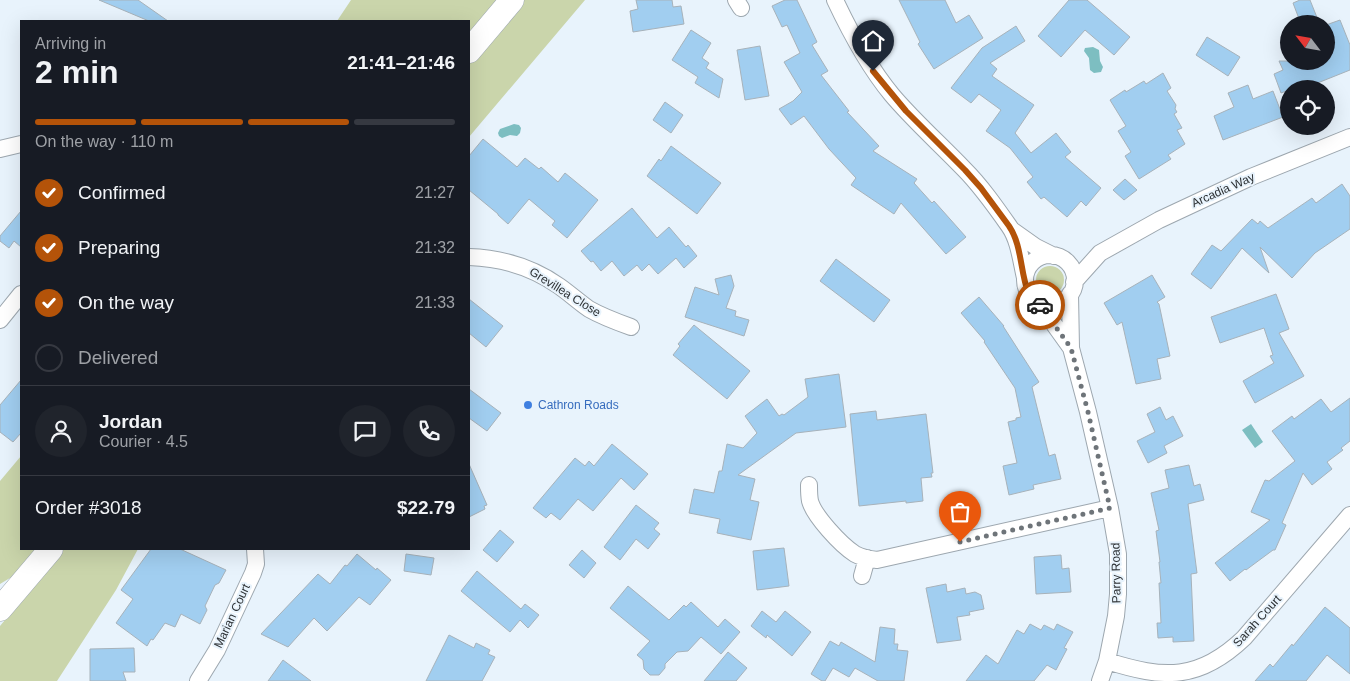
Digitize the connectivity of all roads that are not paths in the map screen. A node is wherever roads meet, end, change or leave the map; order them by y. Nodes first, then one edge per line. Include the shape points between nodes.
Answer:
1 (512, 0) edge
2 (835, 0) edge
3 (470, 50) edge
4 (1350, 137) edge
5 (20, 144) edge
6 (0, 149) edge
7 (1012, 230) junction
8 (1100, 253) junction
9 (470, 257) edge
10 (1058, 257) junction
11 (1025, 278) junction
12 (1072, 288) junction
13 (20, 295) edge
14 (1038, 302) junction
15 (0, 320) edge
16 (632, 327) dead end
17 (1071, 348) junction
18 (809, 485) dead end
19 (1110, 508) junction
20 (1350, 515) edge
21 (50, 550) edge
22 (255, 550) edge
23 (867, 558) junction
24 (862, 576) dead end
25 (0, 609) edge
26 (1107, 662) junction
27 (198, 681) edge
28 (1100, 681) edge

1 - 3 street
2 - 7 street via 873,71 906,111 981,188
4 - 8 street, Arcadia Way via 1212,194
5 - 6 street
7 - 10 street via 1036,247
7 - 11 street
8 - 10 street, Arcadia Way
8 - 12 street, Arcadia Way
9 - 16 street, Grevillea Close via 502,261 541,274 587,307
10 - 11 street via 1038,258 1027,270
10 - 12 street via 1072,268
11 - 14 street via 1028,292
12 - 14 street via 1059,303
12 - 17 street, Parry Road
13 - 15 street
14 - 17 street, Parry Road
17 - 19 street, Parry Road
18 - 23 street via 810,503 821,520 847,548
19 - 23 street via 887,558
19 - 26 street, Parry Road via 1118,554 1118,594
20 - 26 street, Sarah Court via 1234,649 1215,662 1191,672 1165,675
21 - 25 street
22 - 27 street, Marian Court via 253,573
23 - 24 street
26 - 28 street, Parry Road

